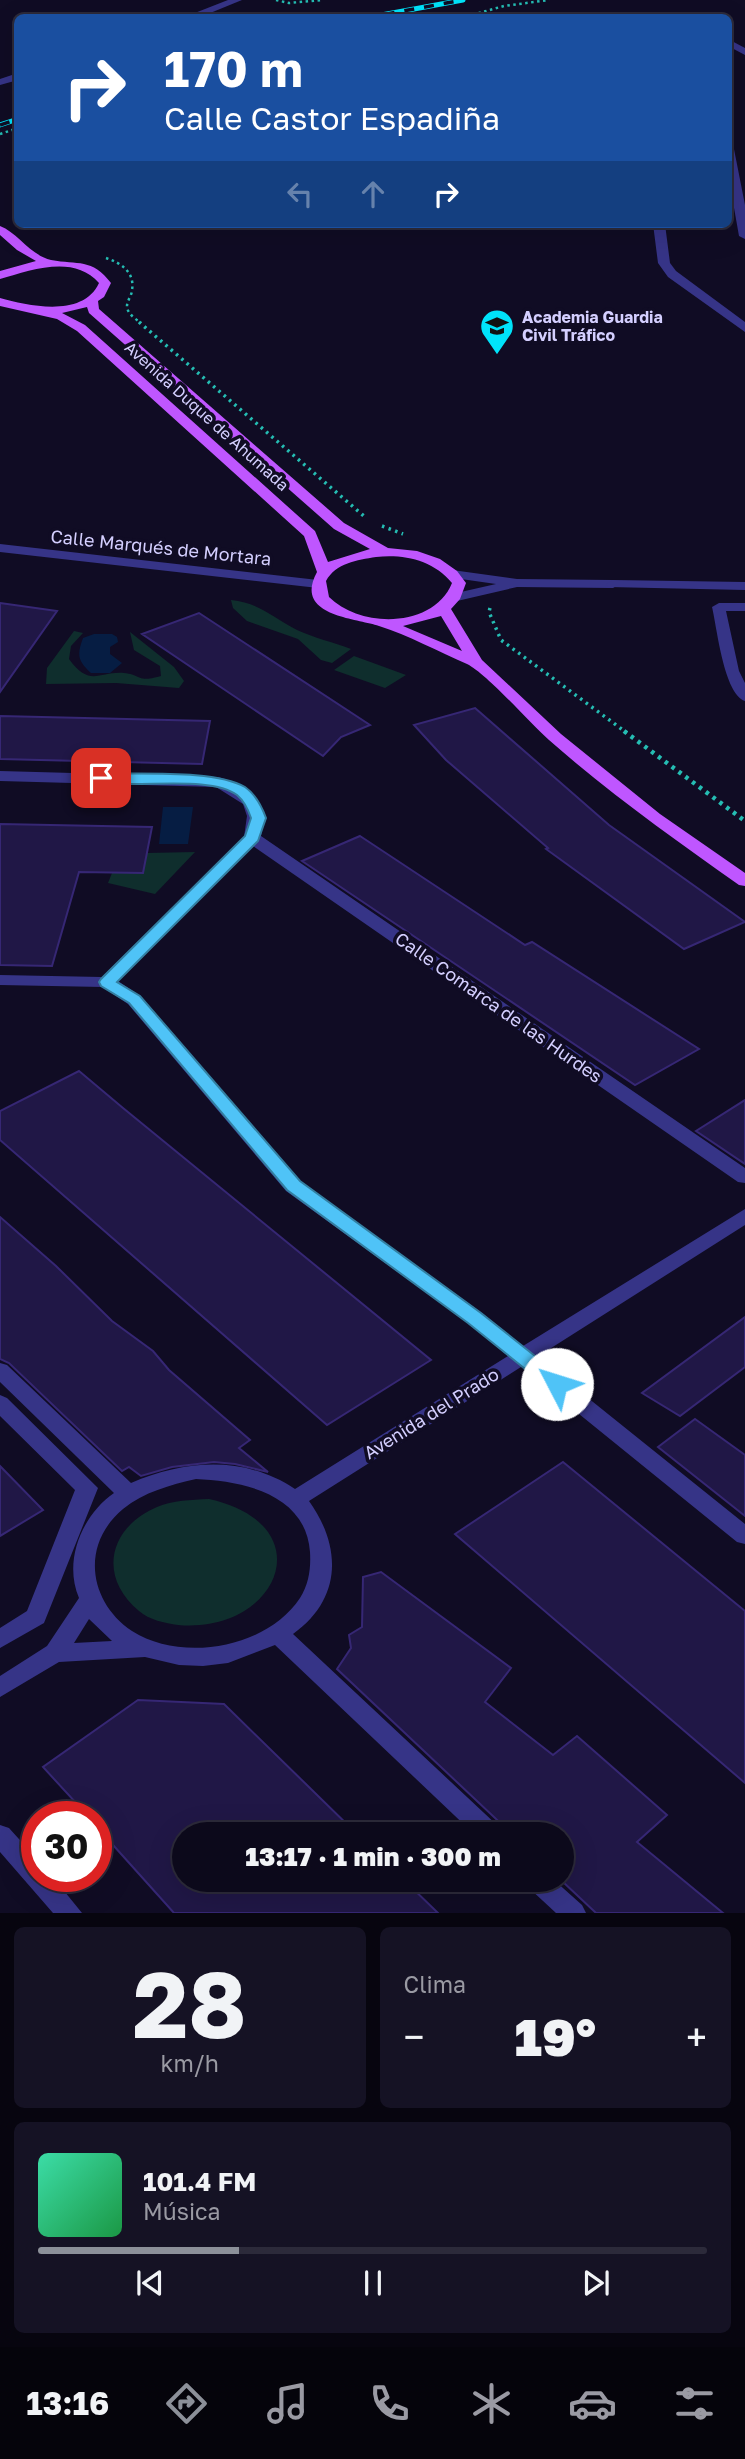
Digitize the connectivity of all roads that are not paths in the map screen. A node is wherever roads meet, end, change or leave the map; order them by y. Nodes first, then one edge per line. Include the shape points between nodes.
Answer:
1 (237, 0) edge
2 (198, 14) edge
3 (732, 159) edge
4 (745, 173) edge
5 (737, 178) edge
6 (660, 228) edge
7 (0, 229) edge
8 (745, 236) edge
9 (0, 261) edge
10 (48, 263) junction
11 (1, 275) edge
12 (92, 300) junction
13 (3, 304) edge
14 (41, 310) junction
15 (745, 328) edge
16 (0, 548) edge
17 (385, 552) junction
18 (453, 574) junction
19 (321, 578) junction
20 (517, 583) junction
21 (613, 584) joint
22 (745, 586) edge
23 (457, 597) junction
24 (745, 607) edge
25 (444, 609) junction
26 (381, 622) junction
27 (476, 663) junction
28 (745, 697) edge
29 (0, 776) edge
30 (252, 838) junction
31 (745, 881) edge
32 (0, 980) edge
33 (107, 982) junction
34 (745, 1177) edge
35 (745, 1216) edge
36 (522, 1355) junction
37 (0, 1370) edge
38 (0, 1403) edge
39 (128, 1493) junction
40 (294, 1500) junction
41 (745, 1536) edge
42 (89, 1601) junction
43 (278, 1634) junction
44 (0, 1639) edge
45 (145, 1648) junction
46 (55, 1653) junction
47 (0, 1688) edge
48 (477, 1822) edge
49 (0, 1835) edge
50 (551, 1892) edge
51 (69, 1913) edge
52 (573, 1913) edge

1 - 2 street
3 - 5 street
4 - 5 street
5 - 8 street
6 - 15 street via 664,263 671,274
7 - 10 main road
9 - 11 main road
10 - 11 main road
10 - 12 main road via 98,274 104,289
12 - 14 main road
12 - 17 main road, Avenida Duque de Ahumada via 93,310 339,526
13 - 14 main road
14 - 19 main road, Avenida Duque de Ahumada via 80,328 310,534
16 - 19 street, Calle Marqués de Mortara
17 - 18 main road via 432,559
17 - 19 main road via 341,561
18 - 20 lane
18 - 23 main road via 459,583
19 - 26 main road, Avenida Duque de Ahumada via 321,598 336,611
20 - 21 lane
20 - 23 lane
21 - 22 street
23 - 25 main road
24 - 28 lane via 719,607 732,671
25 - 26 main road via 426,617
25 - 27 main road
26 - 27 main road
27 - 31 main road via 555,737 654,817
29 - 30 street via 218,782 241,791 254,806 259,818
30 - 33 street
30 - 34 street, Calle Comarca de las Hurdes
32 - 33 street
33 - 36 street via 134,1000 293,1186
35 - 36 street, Avenida del Prado
36 - 40 street, Avenida del Prado
36 - 41 street
37 - 39 street
38 - 44 street via 87,1488 36,1617
39 - 40 street via 160,1478 196,1471 232,1473 266,1483
39 - 42 street via 102,1516 86,1542 81,1572
40 - 43 street via 314,1524 324,1552 321,1582 305,1611
42 - 45 street via 111,1629
42 - 46 street
43 - 45 street via 248,1649 214,1657 178,1656
43 - 48 street
45 - 46 street
46 - 47 street
49 - 51 street
50 - 52 street

